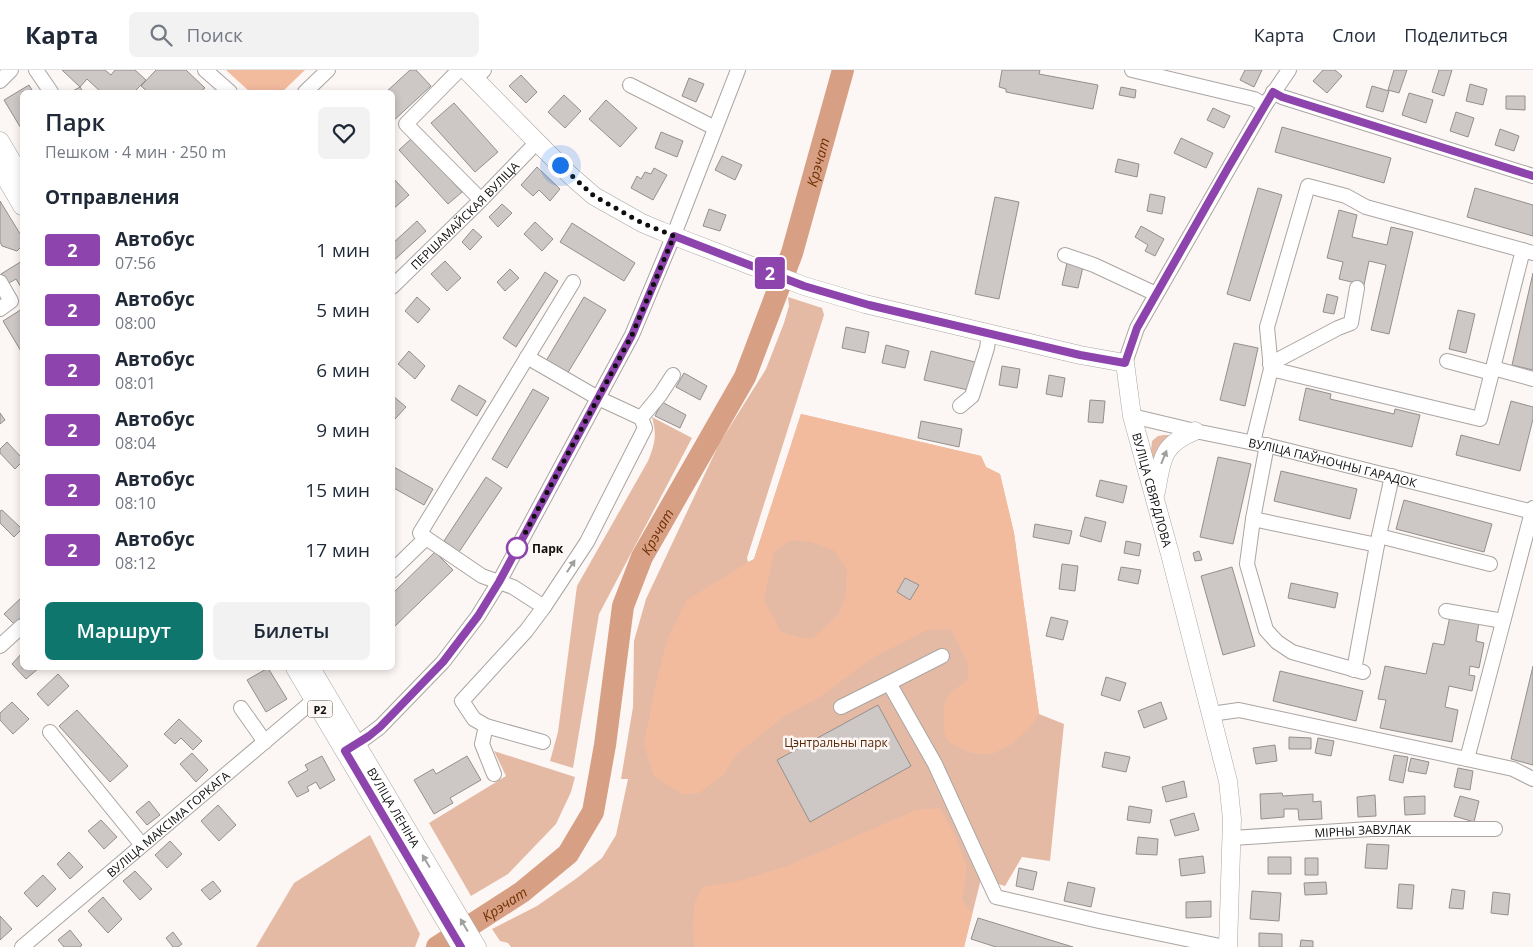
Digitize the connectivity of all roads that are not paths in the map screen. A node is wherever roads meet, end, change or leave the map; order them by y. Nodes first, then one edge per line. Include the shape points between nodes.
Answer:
1 (11, 70) edge
2 (36, 70) edge
3 (205, 70) edge
4 (328, 70) edge
5 (459, 70) edge
6 (738, 70) edge
7 (1132, 70) edge
8 (1289, 70) edge
9 (475, 73) edge
10 (1171, 74) edge
11 (0, 81) edge
12 (630, 85) dead end
13 (50, 90) edge
14 (228, 90) edge
15 (307, 90) edge
16 (1273, 92) junction
17 (1264, 105) junction
18 (715, 128) junction
19 (0, 141) edge
20 (537, 142) junction
21 (0, 168) edge
22 (20, 175) edge
23 (1533, 176) edge
24 (481, 200) junction
25 (20, 203) edge
26 (674, 236) junction
27 (1528, 252) edge
28 (1065, 255) dead end
29 (0, 282) edge
30 (573, 282) dead end
31 (395, 283) edge
32 (1357, 288) dead end
33 (1156, 294) junction
34 (0, 309) edge
35 (989, 334) junction
36 (527, 357) junction
37 (1446, 361) dead end
38 (1125, 363) junction
39 (1270, 367) junction
40 (1492, 370) junction
41 (673, 375) dead end
42 (1533, 379) edge
43 (598, 398) junction
44 (960, 406) dead end
45 (1132, 416) junction
46 (641, 418) junction
47 (1195, 431) junction
48 (1260, 444) junction
49 (1392, 476) junction
50 (1155, 498) junction
51 (1533, 511) edge
52 (1253, 519) junction
53 (426, 538) junction
54 (1378, 541) junction
55 (1490, 564) dead end
56 (395, 567) edge
57 (499, 582) junction
58 (544, 607) junction
59 (1446, 612) dead end
60 (1503, 621) junction
61 (20, 628) edge
62 (0, 646) edge
63 (942, 656) dead end
64 (297, 670) edge
65 (312, 670) edge
66 (889, 683) junction
67 (320, 697) junction
68 (841, 707) dead end
69 (241, 708) dead end
70 (1211, 714) junction
71 (486, 726) junction
72 (50, 732) dead end
73 (265, 742) junction
74 (543, 742) dead end
75 (351, 747) junction
76 (1467, 759) junction
77 (494, 774) dead end
78 (1533, 779) edge
79 (1495, 829) dead end
80 (1232, 838) junction
81 (142, 846) junction
82 (445, 906) junction
83 (22, 947) edge
84 (461, 947) edge
85 (478, 947) edge
86 (1227, 947) edge

1 - 11 street
2 - 13 street
3 - 14 street
4 - 15 street
5 - 24 street via 406,124
6 - 18 street
7 - 10 street
8 - 16 street, ВУЛІЦА СВЯРДЛОВА
9 - 20 main road
10 - 17 street via 1254,99
12 - 18 street
16 - 17 street, ВУЛІЦА СВЯРДЛОВА
16 - 23 street
17 - 33 street, ВУЛІЦА СВЯРДЛОВА
18 - 26 street
19 - 22 main road
20 - 24 street, ПЕРШАМАЙСКАЯ ВУЛІЦА
20 - 26 main road via 594,196 642,223
21 - 25 main road
24 - 31 street, ПЕРШАМАЙСКАЯ ВУЛІЦА
26 - 35 main road via 804,286
26 - 43 street via 632,335
27 - 39 street via 1366,207 1346,196 1308,186 1267,326
27 - 40 street
28 - 33 street
29 - 34 street via 11,301
30 - 36 street
32 - 39 street via 1351,323
33 - 38 street, ВУЛІЦА СВЯРДЛОВА via 1137,328
35 - 38 main road
35 - 44 street via 972,396
36 - 43 street
36 - 53 street via 420,533
37 - 40 street
38 - 45 main road, ВУЛІЦА СВЯРДЛОВА
39 - 40 street via 1480,419
39 - 48 street
40 - 42 street
41 - 46 street
43 - 46 street
43 - 57 street
45 - 47 street, ВУЛІЦА ПАЎНОЧНЫ ГАРАДОК
45 - 50 main road, ВУЛІЦА СВЯРДЛОВА
58 -> 46 street via 587,542 645,428
47 - 48 street, ВУЛІЦА ПАЎНОЧНЫ ГАРАДОК
50 -> 47 main road via 1168,448
48 - 49 street, ВУЛІЦА ПАЎНОЧНЫ ГАРАДОК
48 - 52 street
49 - 51 street, ВУЛІЦА ПАЎНОЧНЫ ГАРАДОК
49 - 54 street
50 - 70 main road, ВУЛІЦА СВЯРДЛОВА
51 - 60 street
52 - 54 street
52 - 54 street via 1247,564 1266,630 1292,652 1358,671
53 - 56 street
53 - 57 street via 482,576
54 - 55 street
57 - 58 street via 514,587
57 - 75 street via 443,662 380,727
58 - 71 street via 462,700 474,719
59 - 60 street
60 - 76 street
61 - 62 street
63 - 66 street
64 - 67 main road, ВУЛІЦА ЛЕНІНА / Р2
65 - 67 main road, ВУЛІЦА ЛЕНІНА / Р2
66 - 68 street
66 - 86 street via 935,764 996,897
67 - 73 street, ВУЛІЦА МАКСІМА ГОРКАГА
67 - 75 main road, ВУЛІЦА ЛЕНІНА / Р2
69 - 73 street
70 - 76 street via 1239,710
70 - 80 main road, ВУЛІЦА СВЯРДЛОВА via 1228,781
71 - 74 street
71 - 77 street via 482,744
72 - 81 street
73 - 81 street, ВУЛІЦА МАКСІМА ГОРКАГА
75 - 82 main road, ВУЛІЦА ЛЕНІНА / Р2
76 - 78 street via 1513,769
79 - 80 street, МІРНЫ ЗАВУЛАК via 1370,829
80 - 86 main road, ВУЛІЦА СВЯРДЛОВА
81 - 83 street, ВУЛІЦА МАКСІМА ГОРКАГА
82 - 84 main road, ВУЛІЦА ЛЕНІНА / Р2
85 -> 82 main road, ВУЛІЦА ЛЕНІНА / Р2

